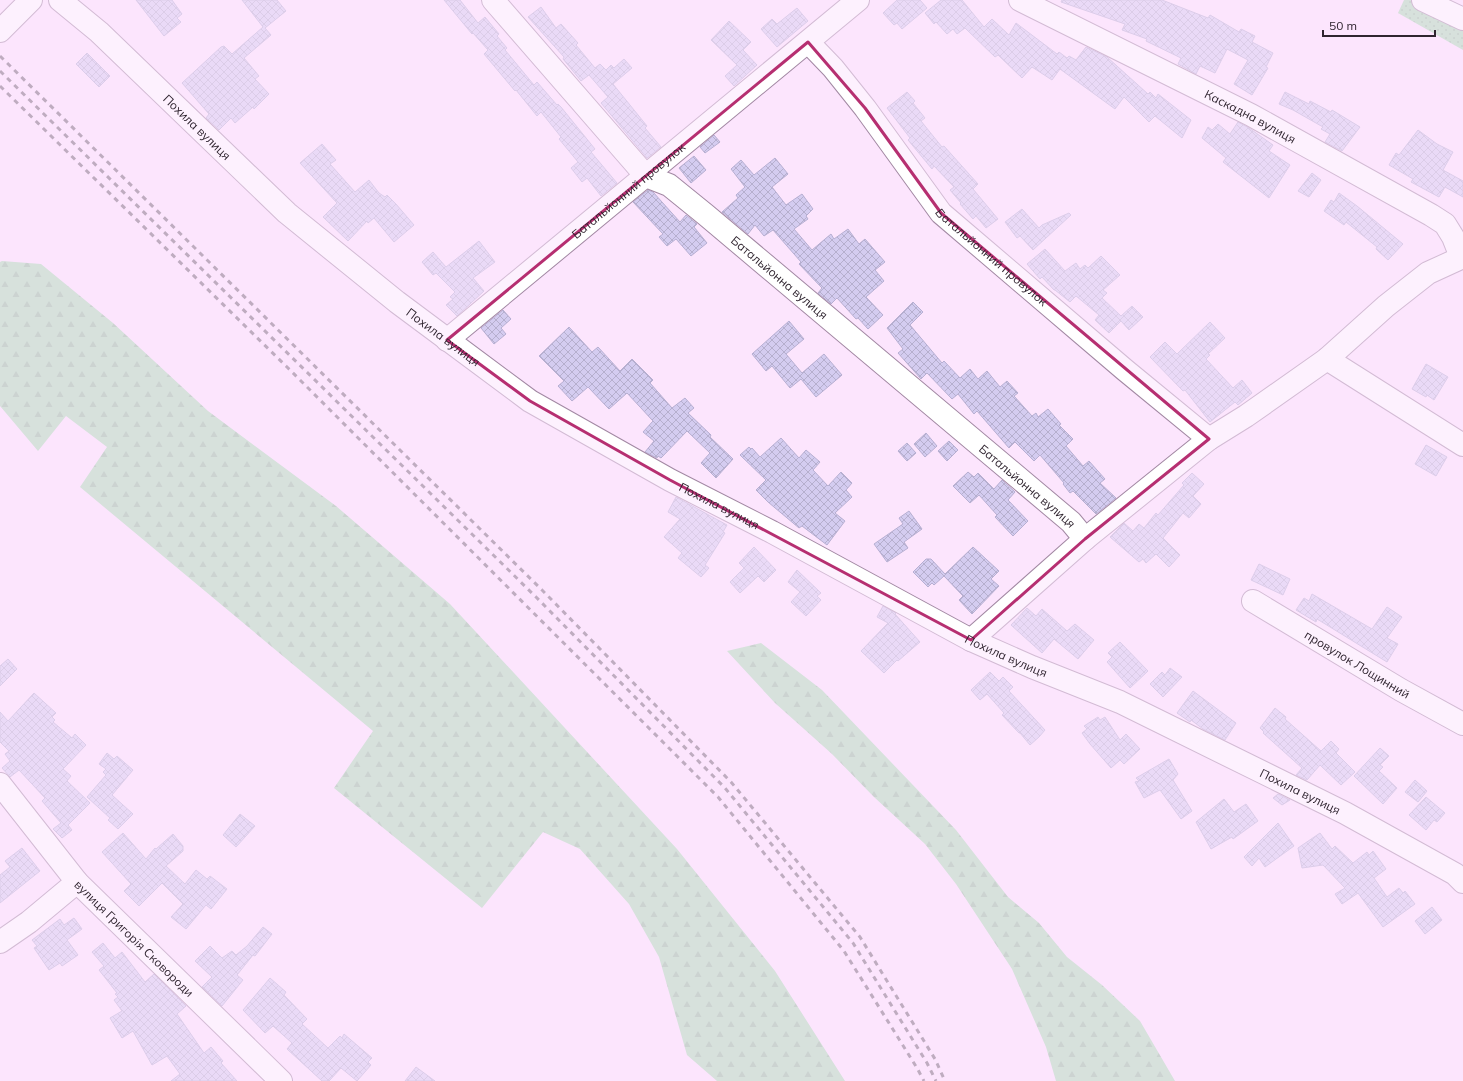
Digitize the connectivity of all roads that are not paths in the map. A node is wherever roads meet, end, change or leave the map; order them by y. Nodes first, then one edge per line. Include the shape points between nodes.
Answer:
1 (31, 0) edge
2 (60, 0) edge
3 (493, 0) edge
4 (858, 0) edge
5 (1020, 0) edge
6 (1423, 0) edge
7 (1463, 20) edge
8 (0, 31) edge
9 (808, 42) junction
10 (646, 176) junction
11 (1462, 257) edge
12 (447, 340) junction
13 (1326, 359) junction
14 (1209, 439) junction
15 (1463, 445) edge
16 (1085, 538) junction
17 (1253, 601) dead end
18 (971, 640) junction
19 (1463, 724) edge
20 (0, 784) edge
21 (77, 882) junction
22 (1463, 882) edge
23 (0, 942) edge
24 (281, 1081) edge

1 - 8 street
2 - 12 street, Похила вулиця via 105,37 287,213
3 - 10 street, Батальйонна вулиця
4 - 9 street, Батальйонний провулок
5 - 11 street, Каскадна вулиця via 1251,115 1431,215 1445,224
6 - 7 street
9 - 10 street, Батальйонний провулок
9 - 14 street, Батальйонний провулок via 865,108 941,213
10 - 12 street, Батальйонний провулок
10 - 16 street, Батальйонна вулиця via 669,186 706,215 1071,522
11 - 13 street via 1428,273
12 - 18 street, Похила вулиця via 530,401 670,480
13 - 14 street
13 - 15 street
14 - 16 street
16 - 18 street
17 - 19 street, провулок Лощинний
18 - 22 street, Похила вулиця via 1120,702 1225,753 1345,813 1455,874
20 - 21 street, вулиця Григорія Сковороди
21 - 23 street via 29,922
21 - 24 street, вулиця Григорія Сковороди

